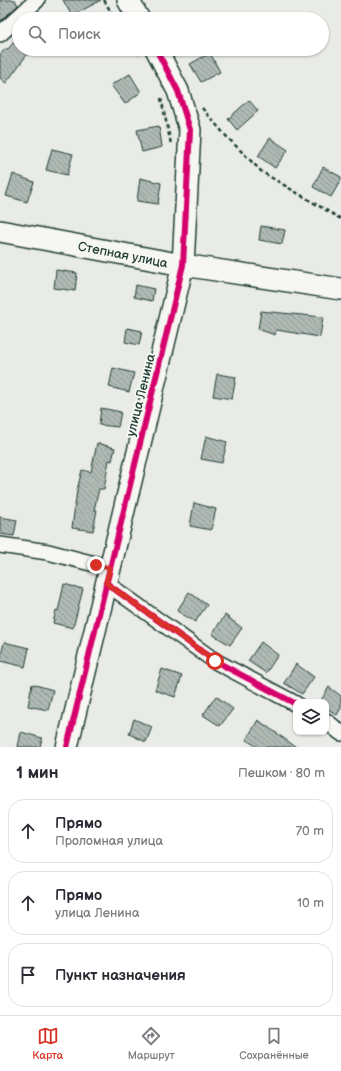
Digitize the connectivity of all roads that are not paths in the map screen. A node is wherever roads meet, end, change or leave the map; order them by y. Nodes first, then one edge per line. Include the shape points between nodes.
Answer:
1 (37, 0) edge
2 (128, 0) edge
3 (24, 12) edge
4 (135, 12) edge
5 (12, 23) edge
6 (0, 34) edge
7 (151, 56) edge
8 (0, 231) edge
9 (183, 265) junction
10 (341, 289) edge
11 (0, 545) edge
12 (108, 576) junction
13 (293, 702) edge
14 (329, 723) edge
15 (341, 733) edge
16 (67, 747) edge

1 - 3 street
2 - 4 street
5 - 6 street
7 - 9 street, улица Ленина via 178,91 190,130
8 - 9 street, Степная улица
9 - 10 street, Степная улица
9 - 12 street, улица Ленина
11 - 12 street via 48,552
12 - 13 street via 215,661
12 - 16 street, улица Ленина
14 - 15 street

